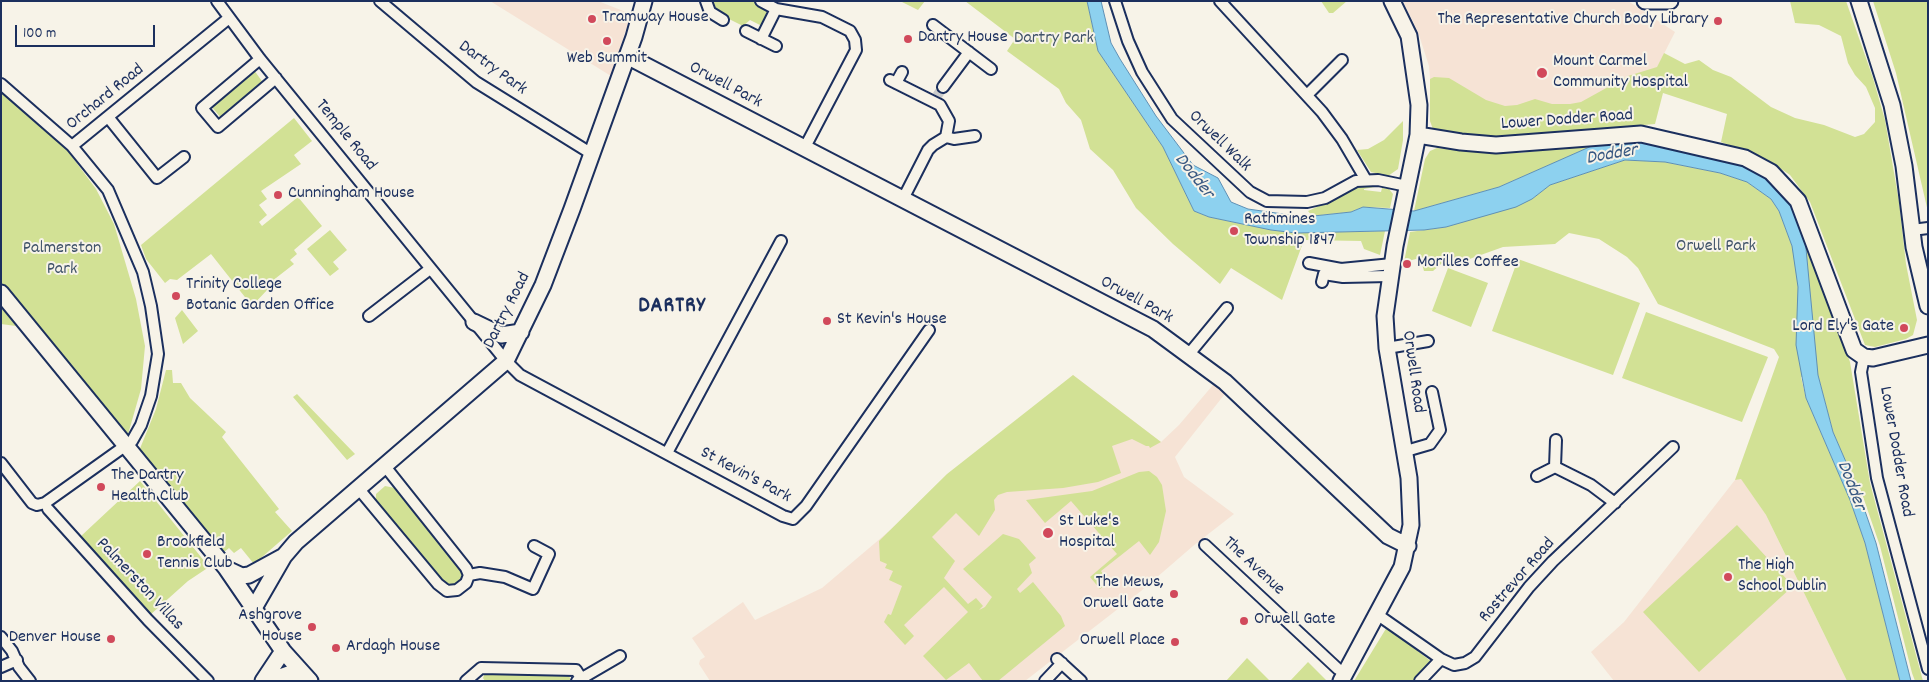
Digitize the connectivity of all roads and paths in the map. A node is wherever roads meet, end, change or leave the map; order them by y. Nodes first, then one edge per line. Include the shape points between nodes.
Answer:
1 (217, 1) edge
2 (380, 1) edge
3 (644, 1) edge
4 (706, 1) edge
5 (761, 1) edge
6 (1115, 1) edge
7 (1220, 1) edge
8 (1381, 1) edge
9 (1392, 1) edge
10 (1645, 1) edge
11 (1670, 1) edge
12 (1859, 1) edge
13 (776, 9) junction
14 (229, 18) junction
15 (724, 20) dead end
16 (933, 25) dead end
17 (746, 31) dead end
18 (761, 39) junction
19 (776, 46) dead end
20 (968, 52) junction
21 (627, 56) junction
22 (1412, 56) junction
23 (260, 59) junction
24 (1342, 60) dead end
25 (991, 69) dead end
26 (902, 72) dead end
27 (276, 78) junction
28 (1, 84) edge
29 (937, 95) junction
30 (1307, 95) junction
31 (108, 117) junction
32 (1418, 135) junction
33 (975, 136) dead end
34 (946, 137) junction
35 (72, 146) junction
36 (804, 149) junction
37 (592, 154) junction
38 (184, 157) dead end
39 (1366, 180) junction
40 (1406, 192) junction
41 (903, 199) junction
42 (1928, 228) edge
43 (1912, 230) junction
44 (781, 241) dead end
45 (1309, 263) dead end
46 (430, 268) junction
47 (1390, 270) junction
48 (1322, 282) dead end
49 (1, 293) edge
50 (1928, 306) edge
51 (1227, 308) dead end
52 (370, 316) dead end
53 (474, 322) junction
54 (929, 330) dead end
55 (520, 332) junction
56 (1428, 341) dead end
57 (1928, 345) edge
58 (1387, 348) junction
59 (1189, 354) junction
60 (1864, 357) junction
61 (506, 361) junction
62 (1432, 392) dead end
63 (1556, 440) dead end
64 (125, 446) junction
65 (1673, 447) dead end
66 (1406, 451) junction
67 (667, 453) junction
68 (1, 463) edge
69 (384, 466) junction
70 (1555, 467) junction
71 (1537, 476) dead end
72 (358, 488) junction
73 (1615, 503) junction
74 (48, 509) dead end
75 (1205, 545) dead end
76 (534, 546) dead end
77 (1408, 546) junction
78 (284, 556) junction
79 (226, 568) junction
80 (469, 576) junction
81 (254, 608) junction
82 (1378, 615) junction
83 (1, 637) edge
84 (283, 651) junction
85 (620, 656) dead end
86 (1441, 659) junction
87 (17, 660) junction
88 (1, 667) edge
89 (1928, 669) edge
90 (1343, 677) edge
91 (473, 678) edge
92 (579, 679) edge
93 (309, 680) edge
94 (30, 681) edge
95 (208, 681) edge
96 (263, 681) edge
97 (269, 681) edge
98 (1045, 681) edge
99 (1081, 681) edge
100 (1420, 681) edge

1 - 14 street, Temple Road
2 - 37 street, Dartry Park via 476,82
3 - 21 street, Dartry Road
4 - 15 street via 710,12
5 - 13 street
6 - 39 street, Orwell Walk via 1128,41 1159,100 1180,128 1250,192 1267,201 1316,202 1356,180
7 - 30 street
8 - 22 street, Orwell Road
9 - 22 street, Orwell Road via 1409,36
10 - 11 street
12 - 43 street via 1892,105
13 - 18 street
13 - 36 street via 822,17 850,31 855,40 856,50
14 - 23 street, Temple Road
14 - 31 street, Orchard Road
16 - 20 street
17 - 18 street
18 - 19 street
20 - 25 street
20 - 29 street
21 - 36 street, Orwell Park
21 - 37 street, Dartry Road
22 - 32 street, Orwell Road via 1419,105
23 - 27 street, Temple Road
23 - 27 street via 202,108 218,127
24 - 30 street
26 - 29 street via 893,81
27 - 46 street, Temple Road
28 - 35 street
29 - 34 street via 947,114
30 - 39 street via 1342,139
31 - 35 street, Orchard Road
31 - 38 street via 157,178
32 - 40 street, Orwell Road
32 - 60 street, Lower Dodder Road via 1496,145 1641,134 1707,148 1754,163 1771,172 1798,201 1851,344
33 - 34 street via 954,140
34 - 41 street via 928,150
35 - 64 street via 108,190 143,272 151,306 158,354 151,396 142,426
36 - 41 street, Orwell Park
37 - 55 street, Dartry Road via 543,285
39 - 40 street via 1378,180
40 - 47 street, Orwell Road
41 - 59 street, Orwell Park via 1152,329
42 - 43 street
43 - 50 street
44 - 67 street
45 - 47 street via 1341,269
46 - 52 street
46 - 53 street, Temple Road
47 - 48 street via 1343,277 1324,274
47 - 58 street, Orwell Road via 1385,316
49 - 64 street
51 - 59 street
53 - 55 street via 502,335
53 - 61 street, Temple Road
54 - 67 street, St Kevin's Park via 806,506 793,519
55 - 61 street, Dartry Road
56 - 58 street
57 - 60 street via 1874,358
58 - 66 street, Orwell Road
59 - 77 street, Orwell Park via 1225,382 1388,536
60 - 89 street, Lower Dodder Road via 1861,372 1877,478
61 - 67 street, St Kevin's Park via 520,375
61 - 69 street, Dartry Road
62 - 66 street via 1440,430 1430,444
63 - 70 street
64 - 68 street via 38,506 32,503
64 - 79 street
65 - 73 street, Rostrevor Road
66 - 77 street, Orwell Road via 1410,499
69 - 72 street, Dartry Road
69 - 80 street via 466,568
70 - 71 street
70 - 73 street via 1591,485
72 - 78 street, Dartry Road
72 - 80 street via 438,584 447,591 457,590
73 - 86 street, Rostrevor Road via 1552,561 1474,657 1454,665
74 - 95 street, Palmerston Villas
75 - 90 street, The Avenue
76 - 80 street via 549,554 533,589 505,577 480,573
77 - 82 street, Orwell Road via 1402,567
78 - 79 street via 249,575 242,576
78 - 81 street, Dartry Road
79 - 81 street
81 - 84 street
82 - 86 street
82 - 90 street, Orwell Road
83 - 87 street
84 - 93 street
84 - 96 street
85 - 92 street
86 - 100 street
87 - 88 street
87 - 94 street
91 - 92 street via 480,668 576,670
93 - 97 street via 291,673
98 - 99 street via 1060,661

